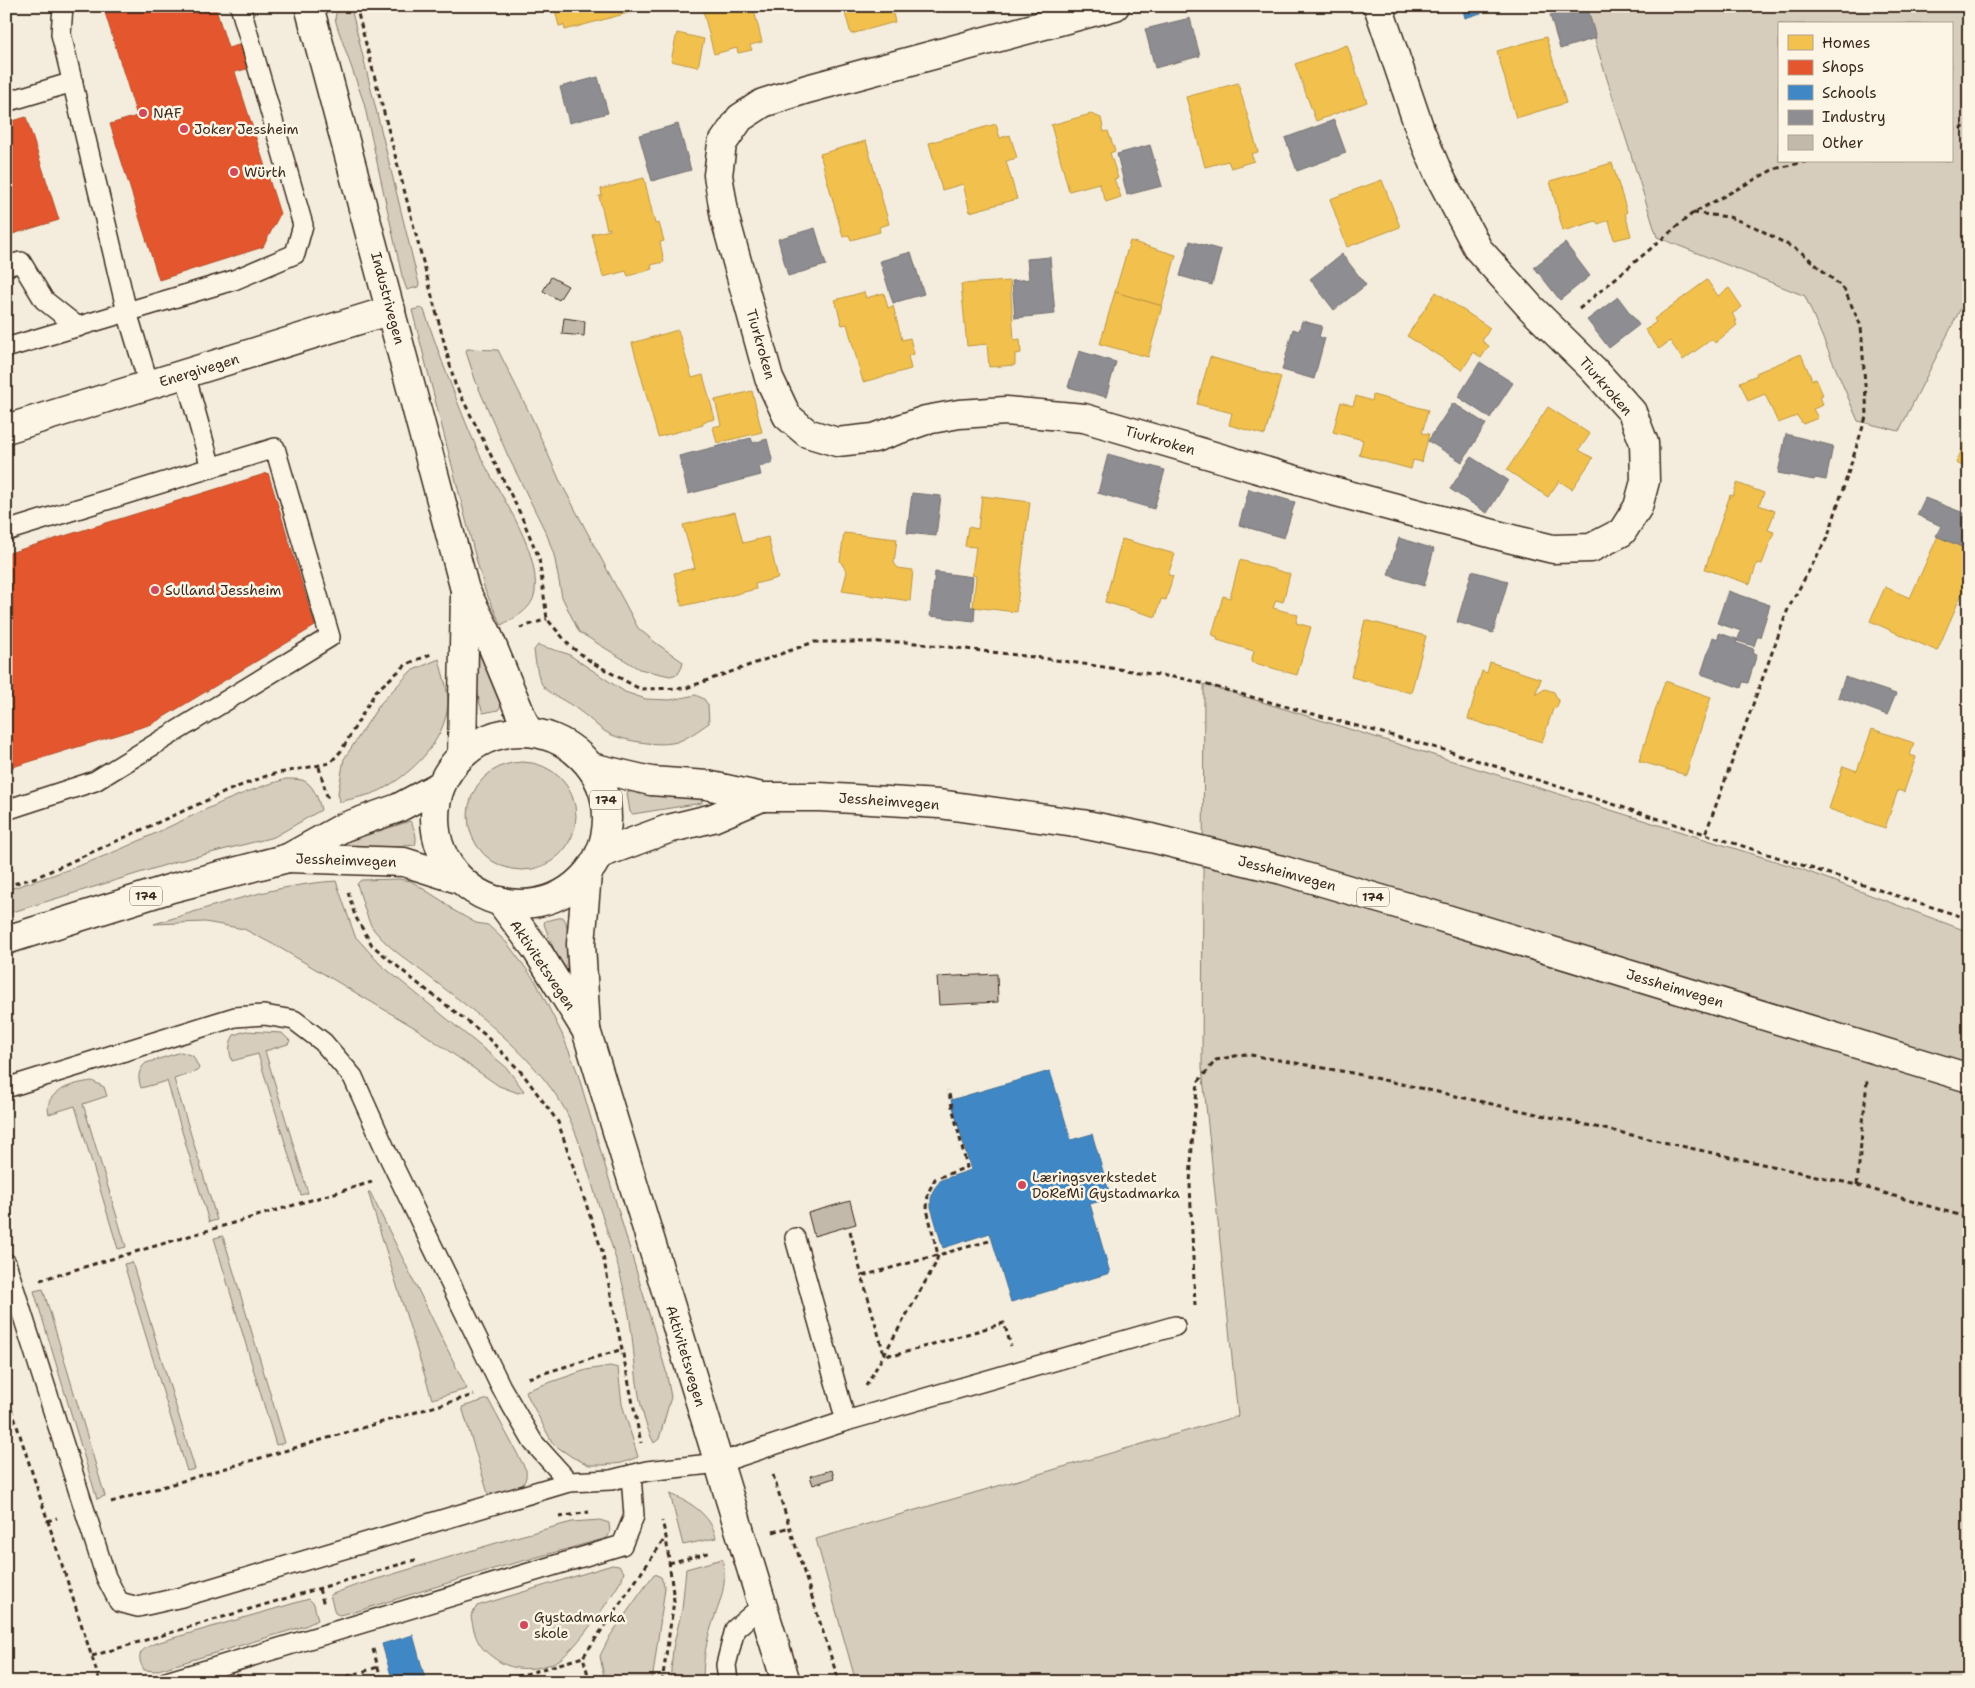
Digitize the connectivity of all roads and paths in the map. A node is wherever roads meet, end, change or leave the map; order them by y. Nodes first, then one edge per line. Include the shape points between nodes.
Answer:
1 (63, 6) edge
2 (240, 6) edge
3 (309, 6) edge
4 (356, 6) edge
5 (1115, 6) edge
6 (1378, 6) edge
7 (73, 82) junction
8 (6, 102) edge
9 (1969, 126) edge
10 (1952, 130) edge
11 (1805, 162) edge
12 (1693, 213) junction
13 (6, 266) edge
14 (391, 310) junction
15 (127, 312) junction
16 (78, 327) junction
17 (1554, 330) junction
18 (6, 348) edge
19 (185, 374) junction
20 (149, 385) junction
21 (6, 430) edge
22 (211, 468) junction
23 (6, 531) edge
24 (465, 590) junction
25 (547, 619) junction
26 (513, 631) dead end
27 (434, 653) dead end
28 (528, 732) junction
29 (462, 754) junction
30 (319, 766) junction
31 (591, 767) junction
32 (441, 785) junction
33 (762, 796) junction
34 (330, 809) dead end
35 (6, 810) edge
36 (1705, 835) junction
37 (288, 858) junction
38 (593, 864) junction
39 (461, 880) junction
40 (346, 884) dead end
41 (6, 886) edge
42 (500, 901) junction
43 (1969, 919) edge
44 (6, 940) edge
45 (586, 1030) junction
46 (1871, 1048) junction
47 (1969, 1078) edge
48 (6, 1088) edge
49 (948, 1090) dead end
50 (376, 1181) dead end
51 (1857, 1184) junction
52 (1969, 1218) edge
53 (850, 1231) dead end
54 (795, 1238) dead end
55 (989, 1241) dead end
56 (938, 1256) junction
57 (6, 1263) edge
58 (862, 1276) junction
59 (14, 1287) junction
60 (1175, 1326) joint
61 (622, 1348) junction
62 (884, 1354) junction
63 (1019, 1371) junction
64 (502, 1387) junction
65 (6, 1392) edge
66 (846, 1421) junction
67 (641, 1445) dead end
68 (764, 1450) junction
69 (719, 1463) junction
70 (630, 1475) junction
71 (569, 1482) junction
72 (633, 1506) junction
73 (85, 1510) junction
74 (550, 1519) dead end
75 (47, 1521) junction
76 (666, 1537) junction
77 (720, 1550) dead end
78 (420, 1558) dead end
79 (669, 1563) junction
80 (763, 1605) junction
81 (365, 1623) junction
82 (92, 1656) junction
83 (583, 1657) junction
84 (378, 1668) junction
85 (100, 1682) edge
86 (166, 1682) edge
87 (329, 1682) edge
88 (382, 1682) edge
89 (499, 1682) edge
90 (590, 1682) edge
91 (662, 1682) edge
92 (728, 1682) edge
93 (786, 1682) edge
94 (839, 1682) edge

1 - 7 lane via 61,34
2 - 15 lane via 303,225 295,254 234,280
3 - 14 street, Industrivegen
4 - 25 path via 455,384 539,558
5 - 17 street, Tiurkroken via 807,89 763,103 740,118 722,144 718,175 725,218 769,378 787,416 807,433 837,442 874,438 926,420 1006,411 1084,418 1333,491 1512,539 1554,549 1591,548 1622,532 1638,507 1645,481 1644,443 1632,412
6 - 17 street, Tiurkroken via 1420,130 1439,175 1478,248
7 - 8 lane
7 - 15 lane
9 - 10 path
11 - 12 path via 1774,169
12 - 17 path
12 - 36 path via 1729,217 1755,227 1801,252 1844,289 1860,326 1867,414 1828,536 1788,609
13 - 16 lane via 21,262 44,300
14 - 19 street, Energivegen
14 - 24 street, Industrivegen
15 - 16 lane
15 - 20 lane
16 - 18 lane
19 - 20 street, Energivegen
19 - 22 lane
20 - 21 street, Energivegen
22 - 23 lane
22 - 35 lane via 275,448 330,637 95,781
24 - 28 street, Industrivegen via 487,633
24 - 29 street, Industrivegen
25 - 26 path
25 - 36 path via 570,646 640,689 686,688 814,642 857,641 935,645 1186,679 1448,751
27 - 30 path via 406,664 376,691 341,751 330,763
28 - 29 street, 174 via 500,734
28 - 31 street, 174 via 563,742
29 - 32 street, 174
30 - 34 path
30 - 41 path via 269,775 37,877
31 - 33 street, Jessheimvegen / 174 via 651,781 707,786
31 - 38 street, 174 via 606,800 608,818 606,836
32 - 37 street, Jessheimvegen / 174 via 398,808 344,827
32 - 39 street, 174 via 436,801 437,836 450,867
33 - 38 street, Jessheimvegen / 174 via 713,818 668,829
33 - 46 street, Jessheimvegen / 174 via 939,804 1082,824 1151,838 1282,870
36 - 43 path
37 - 39 street, Jessheimvegen / 174 via 404,862
37 - 44 street, Jessheimvegen / 174 via 172,888
38 - 42 street, 174 via 569,890 547,900 523,904
38 - 45 street, Aktivitetsvegen via 581,944
39 - 42 street, 174 via 486,897
40 - 61 path via 355,916 372,944 484,1034 523,1074 558,1122 602,1251
42 - 45 street, Aktivitetsvegen via 536,949
45 - 69 street, Aktivitetsvegen
46 - 47 street, Jessheimvegen / 174
46 - 51 path
48 - 64 lane via 236,1017 264,1015 294,1020 323,1042 353,1077
49 - 56 path via 967,1167 935,1179 928,1193 927,1209
50 - 59 path
51 - 52 path
51 - 60 path via 1352,1073 1245,1054 1216,1060 1198,1082 1193,1128 1190,1184 1196,1320
53 - 58 path
54 - 66 lane
55 - 56 path
56 - 58 path
56 - 62 path
57 - 59 lane
58 - 62 path
59 - 73 lane
60 - 63 lane
61 - 64 path
61 - 67 path
62 - 63 path via 896,1355 1004,1323
62 - 66 path
63 - 66 lane
64 - 71 lane via 533,1442
64 - 73 path
65 - 75 path
66 - 68 lane
68 - 69 lane
68 - 94 path
69 - 70 lane
69 - 80 street, Aktivitetsvegen
70 - 71 lane via 611,1480
70 - 72 lane
71 - 73 lane via 182,1597 138,1607 119,1602 106,1577
72 - 74 path
72 - 76 path via 656,1500
72 - 81 lane via 634,1516 622,1545
73 - 75 path
75 - 82 path
76 - 79 path
76 - 83 path
77 - 79 path
78 - 82 path
79 - 91 path via 674,1601
80 - 92 lane via 735,1629 726,1665
80 - 93 street, Aktivitetsvegen
81 - 84 path
81 - 86 lane
82 - 85 path
83 - 89 path
83 - 90 path
84 - 87 path
84 - 88 path

